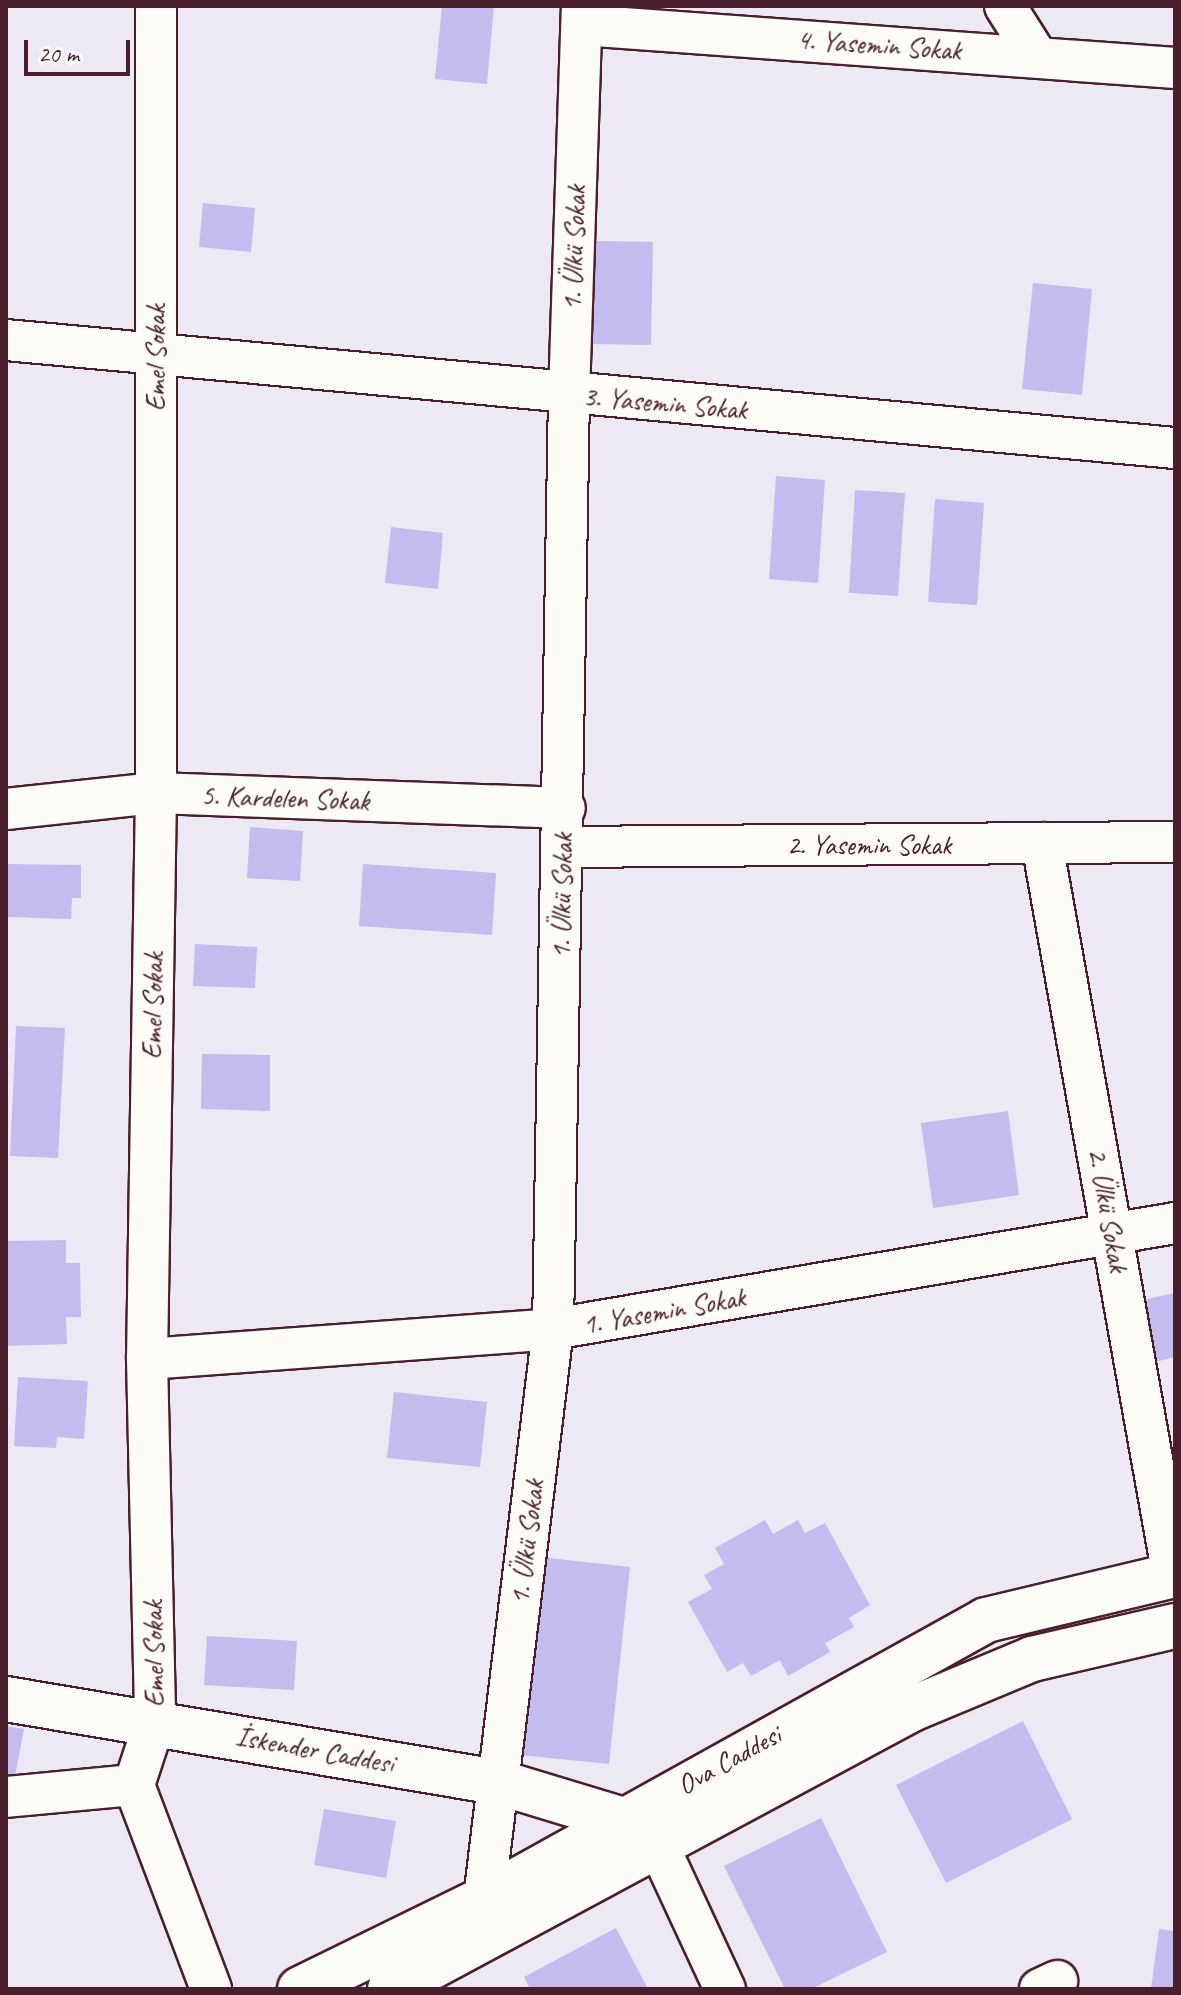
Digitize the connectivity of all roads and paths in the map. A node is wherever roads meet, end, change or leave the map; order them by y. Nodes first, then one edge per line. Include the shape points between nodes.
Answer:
1 (156, 6) edge
2 (1005, 6) edge
3 (582, 15) edge
4 (1036, 55) junction
5 (1175, 68) edge
6 (6, 340) edge
7 (156, 358) junction
8 (569, 395) junction
9 (1175, 448) edge
10 (156, 793) junction
11 (565, 808) junction
12 (6, 809) edge
13 (1175, 842) edge
14 (1042, 843) junction
15 (562, 847) junction
16 (1175, 1223) edge
17 (1112, 1234) junction
18 (553, 1329) junction
19 (147, 1359) junction
20 (1174, 1576) edge
21 (1175, 1626) edge
22 (6, 1699) edge
23 (155, 1721) junction
24 (498, 1782) junction
25 (134, 1785) junction
26 (6, 1797) edge
27 (620, 1819) junction
28 (659, 1847) junction
29 (484, 1899) junction
30 (211, 1989) edge
31 (300, 1989) edge
32 (390, 1989) edge
33 (725, 1989) edge

1 - 7 street, Emel Sokak
2 - 4 street
3 - 4 street, 4. Yasemin Sokak
3 - 8 street, 1. Ülkü Sokak
4 - 5 street, 4. Yasemin Sokak
6 - 7 street, 3. Yasemin Sokak
7 - 8 street, 3. Yasemin Sokak
7 - 10 street, Emel Sokak
8 - 9 street, 3. Yasemin Sokak
8 - 11 street, 1. Ülkü Sokak
10 - 11 street, 5. Kardelen Sokak
10 - 12 street, 5. Kardelen Sokak
10 - 19 street, Emel Sokak
11 - 15 street, 1. Ülkü Sokak
13 - 14 street, 2. Yasemin Sokak
14 - 15 street, 2. Yasemin Sokak
14 - 17 street, 2. Ülkü Sokak
15 - 18 street, 1. Ülkü Sokak
16 - 17 street, 1. Yasemin Sokak
17 - 18 street, 1. Yasemin Sokak
17 - 20 street, 2. Ülkü Sokak
18 - 19 street, 1. Yasemin Sokak
18 - 24 street, 1. Ülkü Sokak
19 - 23 street, Emel Sokak
20 - 27 street, Ova Caddesi via 986,1620
21 - 28 street, Ova Caddesi via 1032,1659 912,1709
22 - 23 street, İskender Caddesi
23 - 24 street, İskender Caddesi
23 - 25 street, Emel Sokak
24 - 27 street, İskender Caddesi
24 - 29 street, 1. Ülkü Sokak
25 - 26 street
25 - 30 street
27 - 28 street, İskender Caddesi
27 - 29 street, Ova Caddesi
28 - 32 street, Ova Caddesi
28 - 33 street
29 - 31 street, Ova Caddesi

